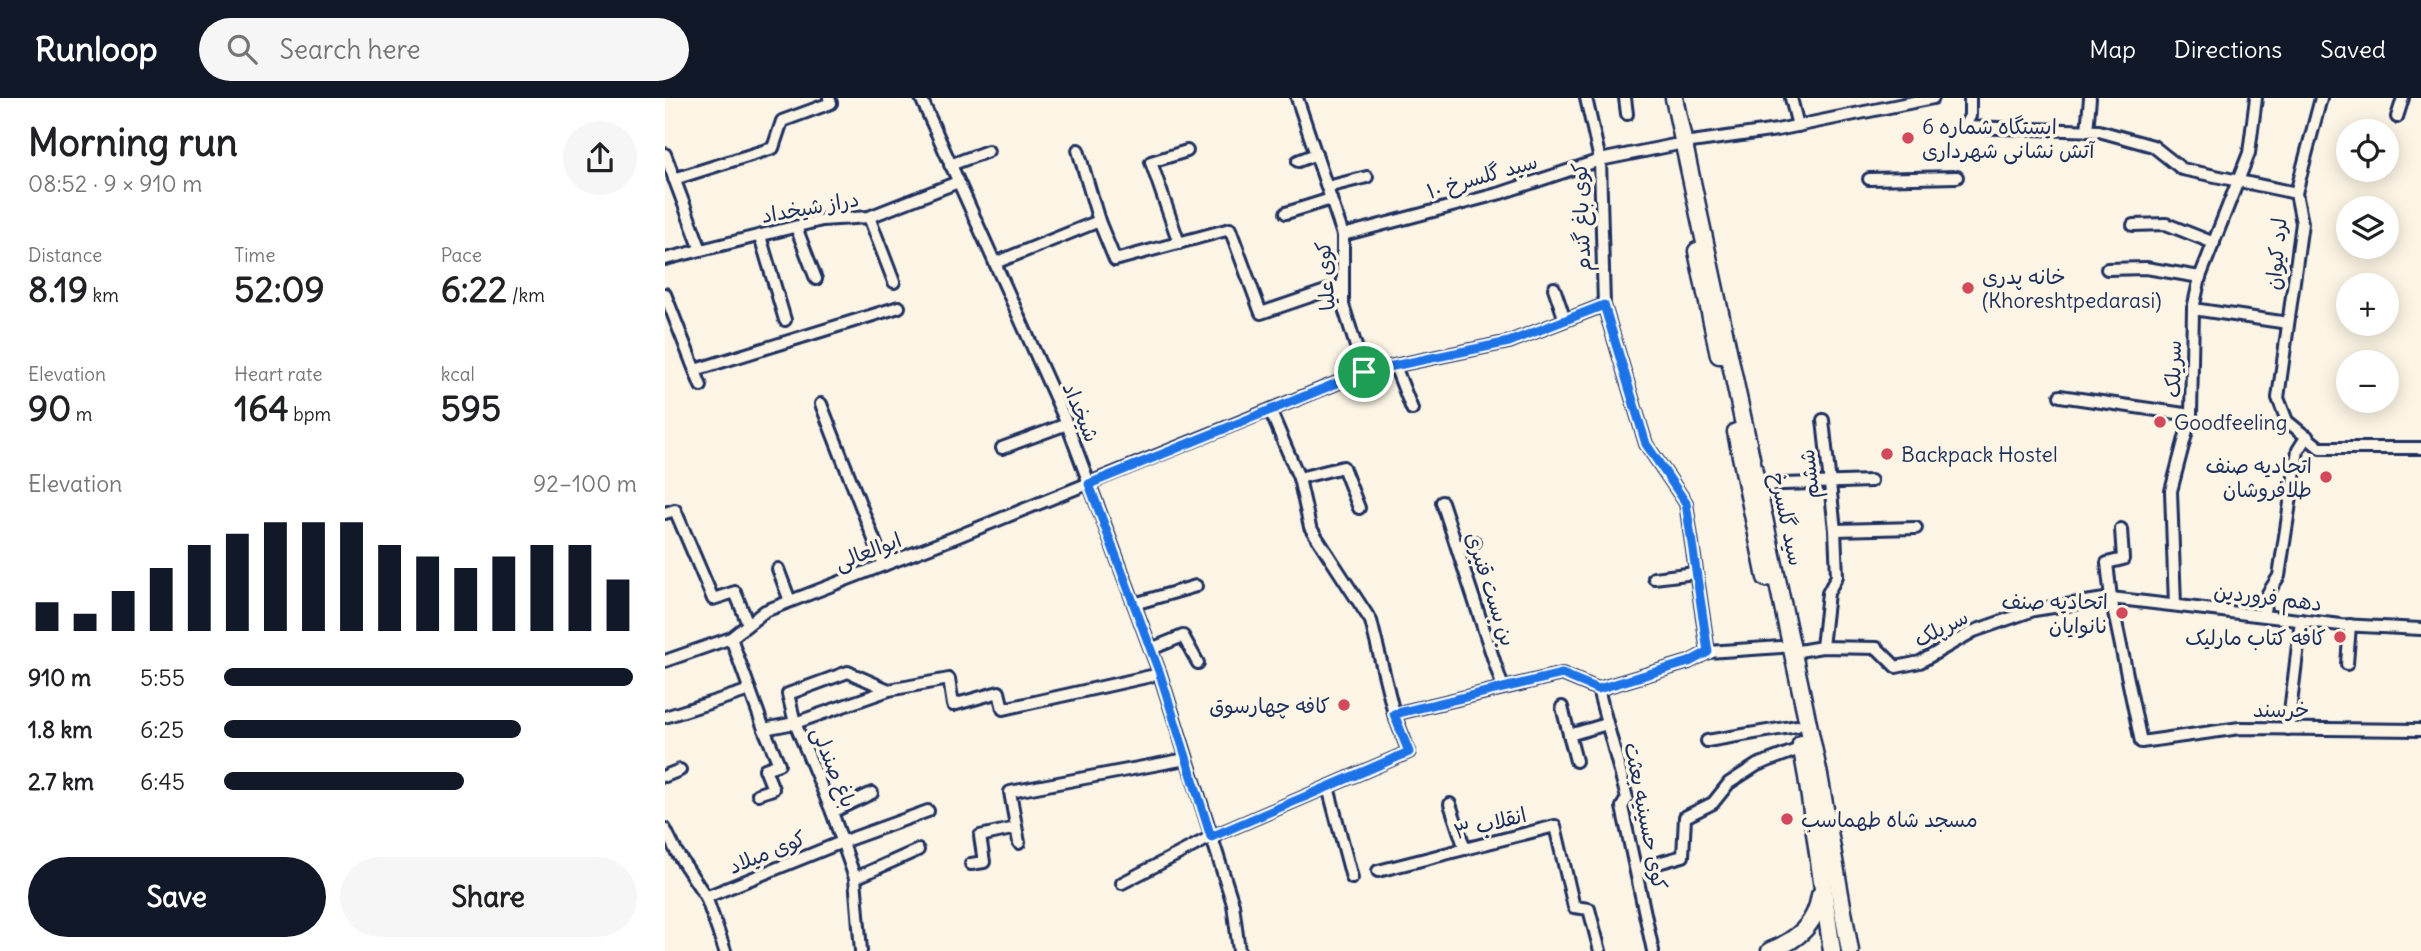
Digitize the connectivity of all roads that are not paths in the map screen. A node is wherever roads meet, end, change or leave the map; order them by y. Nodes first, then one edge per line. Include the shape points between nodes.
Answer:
1 (829, 98) edge
2 (921, 98) edge
3 (1297, 98) edge
4 (1586, 98) edge
5 (1625, 98) edge
6 (1663, 98) edge
7 (1674, 98) edge
8 (1791, 98) edge
9 (1933, 98) edge
10 (1970, 98) edge
11 (2089, 98) edge
12 (2321, 98) edge
13 (2403, 98) edge
14 (2256, 99) edge
15 (1627, 114) dead end
16 (2397, 117) dead end
17 (1798, 125) junction
18 (2087, 131) junction
19 (1679, 144) junction
20 (1078, 150) dead end
21 (988, 151) dead end
22 (1187, 151) dead end
23 (1316, 154) junction
24 (665, 155) edge
25 (1298, 160) dead end
26 (1600, 160) junction
27 (950, 164) junction
28 (670, 173) edge
29 (1367, 177) dead end
30 (1957, 177) dead end
31 (1869, 179) dead end
32 (2239, 181) junction
33 (958, 182) junction
34 (1327, 187) junction
35 (2296, 193) junction
36 (1331, 199) junction
37 (1286, 213) dead end
38 (869, 216) junction
39 (1099, 221) junction
40 (2133, 225) dead end
41 (796, 227) junction
42 (1343, 235) junction
43 (760, 236) junction
44 (1179, 243) junction
45 (2214, 243) junction
46 (701, 250) junction
47 (665, 259) edge
48 (995, 262) junction
49 (2108, 269) dead end
50 (2200, 277) junction
51 (815, 279) dead end
52 (894, 282) dead end
53 (1343, 285) junction
54 (1554, 288) dead end
55 (665, 294) edge
56 (1604, 305) junction
57 (899, 307) dead end
58 (2193, 309) junction
59 (1716, 315) junction
60 (785, 320) dead end
61 (1565, 320) junction
62 (2288, 323) junction
63 (1395, 366) junction
64 (695, 370) junction
65 (1364, 372) junction
66 (701, 386) dead end
67 (2060, 396) dead end
68 (821, 404) dead end
69 (1412, 409) dead end
70 (1270, 410) junction
71 (2191, 415) junction
72 (1823, 420) dead end
73 (1067, 424) junction
74 (2307, 436) junction
75 (1002, 448) dead end
76 (2421, 448) edge
77 (1299, 478) junction
78 (1871, 481) dead end
79 (1829, 482) junction
80 (1089, 484) junction
81 (1758, 485) junction
82 (1442, 502) dead end
83 (1359, 508) dead end
84 (665, 513) edge
85 (1916, 528) dead end
86 (2121, 529) dead end
87 (1835, 530) junction
88 (1475, 542) dead end
89 (1457, 546) junction
90 (884, 565) junction
91 (778, 569) dead end
92 (1695, 573) junction
93 (1654, 578) dead end
94 (1196, 586) dead end
95 (2111, 598) junction
96 (790, 601) junction
97 (1134, 604) junction
98 (2175, 605) junction
99 (2263, 615) junction
100 (2301, 620) junction
101 (748, 624) junction
102 (2350, 625) junction
103 (2421, 629) edge
104 (731, 638) junction
105 (1822, 647) junction
106 (1151, 649) junction
107 (1787, 650) junction
108 (1708, 652) junction
109 (665, 660) edge
110 (1198, 663) dead end
111 (2347, 664) dead end
112 (1160, 674) junction
113 (1503, 688) junction
114 (1598, 689) junction
115 (751, 690) junction
116 (889, 690) junction
117 (1562, 707) dead end
118 (1394, 714) junction
119 (665, 717) edge
120 (795, 723) junction
121 (1607, 724) junction
122 (1797, 726) junction
123 (764, 729) junction
124 (2288, 729) junction
125 (2421, 730) edge
126 (1569, 734) junction
127 (1707, 741) dead end
128 (1802, 748) junction
129 (1186, 759) junction
130 (1576, 761) dead end
131 (680, 770) dead end
132 (665, 776) edge
133 (1328, 787) junction
134 (872, 793) dead end
135 (758, 794) dead end
136 (1450, 804) dead end
137 (927, 811) dead end
138 (832, 812) junction
139 (1016, 828) junction
140 (665, 829) edge
141 (1211, 837) junction
142 (842, 842) junction
143 (1019, 843) dead end
144 (1465, 849) junction
145 (918, 850) dead end
146 (971, 864) dead end
147 (1636, 869) junction
148 (1378, 871) dead end
149 (855, 878) junction
150 (1352, 878) dead end
151 (1822, 878) junction
152 (1122, 883) dead end
153 (706, 897) junction
154 (725, 951) edge
155 (862, 951) edge
156 (1239, 951) edge
157 (1600, 951) edge
158 (1654, 951) edge
159 (1770, 951) edge
160 (1832, 951) edge
161 (1850, 951) edge

1 - 28 street via 831,103 782,121 773,148
2 - 27 street, شیخداد
3 - 23 street, کوی علیا
4 - 26 street, کوی باغ گندم
5 - 15 street
6 - 19 main road, سید گلسرخ
7 - 19 main road, سید گلسرخ
8 - 17 street
9 - 17 street, سید گلسرخ ۱۰
10 - 18 street, لرد کیوان via 1970,116 1964,127
11 - 18 street
12 - 35 street
13 - 16 street
14 - 32 street, سریلک via 2249,153
17 - 19 street, سید گلسرخ ۱۰
18 - 32 street, لرد کیوان via 2153,146 2182,169
19 - 26 street, سید گلسرخ ۱۰
19 - 59 main road, سید گلسرخ
20 - 39 street
21 - 27 street
22 - 44 street via 1151,162
23 - 25 street
23 - 34 street, کوی علیا
24 - 28 street
26 - 42 street, سید گلسرخ ۱۰ via 1501,193
26 - 56 street, کوی باغ گندم
27 - 33 street, شیخداد
28 - 46 street
29 - 34 street
30 - 31 street
32 - 35 street, لرد کیوان
32 - 45 street, سریلک
33 - 38 street, دراز شیخداد
33 - 48 street, شیخداد
34 - 36 street, کوی علیا
35 - 62 street, لرد کیوان via 2302,223
36 - 37 street
36 - 42 street, کوی علیا
38 - 41 street, دراز شیخداد
38 - 52 street
39 - 44 street via 1115,260
39 - 48 street
40 - 45 street via 2166,224
41 - 43 street, دراز شیخداد
41 - 51 street
42 - 53 street, کوی علیا
43 - 46 street, دراز شیخداد
43 - 60 street
44 - 53 street via 1230,229 1261,313
45 - 50 street, سریلک
46 - 47 street, دراز شیخداد
48 - 73 street, شیخداد
49 - 50 street via 2146,268
50 - 58 street, سریلک
53 - 65 street, کوی علیا via 1343,305
54 - 61 street
55 - 64 street
56 - 61 street, ابوالعالی
56 - 92 street, کوی باغ گندم via 1646,444 1686,503
57 - 64 street
58 - 62 street
58 - 71 street, سریلک
59 - 81 main road, سید گلسرخ
59 - 107 main road, سید گلسرخ
61 - 63 street, ابوالعالی via 1509,342
62 - 74 street, لرد کیوان via 2278,398 2287,421
63 - 65 street, ابوالعالی
63 - 69 street
64 - 66 street
65 - 70 street, ابوالعالی
67 - 71 street
68 - 90 street
70 - 77 street
70 - 80 street, ابوالعالی
71 - 98 street, سریلک via 2172,491
72 - 79 street, ششم
73 - 75 street
73 - 80 street, شیخداد
74 - 76 street, لرد کیوان via 2320,448
74 - 99 street via 2298,450 2279,576 2268,593
77 - 83 street via 1343,467
77 - 118 street via 1310,527 1371,621
78 - 79 street
79 - 81 street
79 - 87 street, ششم
80 - 90 street, ابوالعالی
80 - 97 street, شیخداد
81 - 107 main road, سید گلسرخ
82 - 89 street, بن بست قنبری
84 - 101 street via 675,510 713,599 735,592
85 - 87 street
86 - 95 street via 2123,559 2107,563
87 - 105 street, ششم via 1837,576 1828,593
88 - 89 street
89 - 113 street, بن بست قنبری
90 - 96 street, ابوالعالی
91 - 96 street
92 - 93 street
92 - 108 street, کوی باغ گندم
94 - 97 street
95 - 98 street, دهم فروردین
95 - 105 street, سرپلک via 2034,610 1973,631 1920,662 1896,667 1877,648
95 - 124 street, خرسند via 2141,743 2240,728
96 - 101 street, ابوالعالی
97 - 106 street, شیخداد
98 - 99 street, دهم فروردین
99 - 100 street, دهم فروردین
100 - 102 street, دهم فروردین
100 - 124 street
101 - 104 street, ابوالعالی
102 - 103 street, دهم فروردین
102 - 111 street
104 - 109 street, ابوالعالی
104 - 115 street
105 - 107 street, سرپلک
106 - 110 street via 1182,636
106 - 112 street, شیخداد
107 - 108 street, سرپلک
107 - 122 main road, سید گلسرخ
107 - 161 main road, سید گلسرخ via 1819,775
108 - 114 street, سرپلک
112 - 116 street via 1003,709 999,692 953,705 949,680
112 - 129 street, شیخداد
113 - 114 street via 1562,674
113 - 118 street
114 - 121 street, کوی حسینیه بعثت
115 - 119 street
115 - 123 street
116 - 120 street
116 - 120 street via 848,672 788,694
117 - 126 street
118 - 133 street via 1409,752
120 - 123 street, باغ صندلی
120 - 138 street, باغ صندلی
121 - 126 street
121 - 147 street, کوی حسینیه بعثت via 1627,798 1622,807
122 - 127 street
122 - 128 main road, سید گلسرخ
123 - 135 street via 779,764 765,769 773,789
124 - 125 street, خرسند
126 - 130 street
128 - 147 street via 1756,765 1729,783 1713,803 1685,817 1682,856
128 - 151 main road, سید گلسرخ
129 - 139 street via 1010,792
129 - 141 street, شیخداد
131 - 132 street
133 - 141 street
133 - 150 street
134 - 138 street
136 - 144 street
137 - 142 street, کوی میلاد
138 - 142 street, باغ صندلی
139 - 143 street
139 - 146 street via 980,836 984,862
140 - 153 street
141 - 152 street
141 - 156 street, شیخداد via 1233,904
142 - 149 street, باغ صندلی
142 - 153 street, کوی میلاد
144 - 148 street, انقلاب ۳
144 - 157 street, انقلاب ۳ via 1555,826 1574,907 1589,909
145 - 149 street
147 - 158 street, کوی حسینیه بعثت
149 - 155 street, باغ صندلی
151 - 159 main road via 1818,909 1803,933
151 - 160 main road, سید گلسرخ
153 - 154 street

